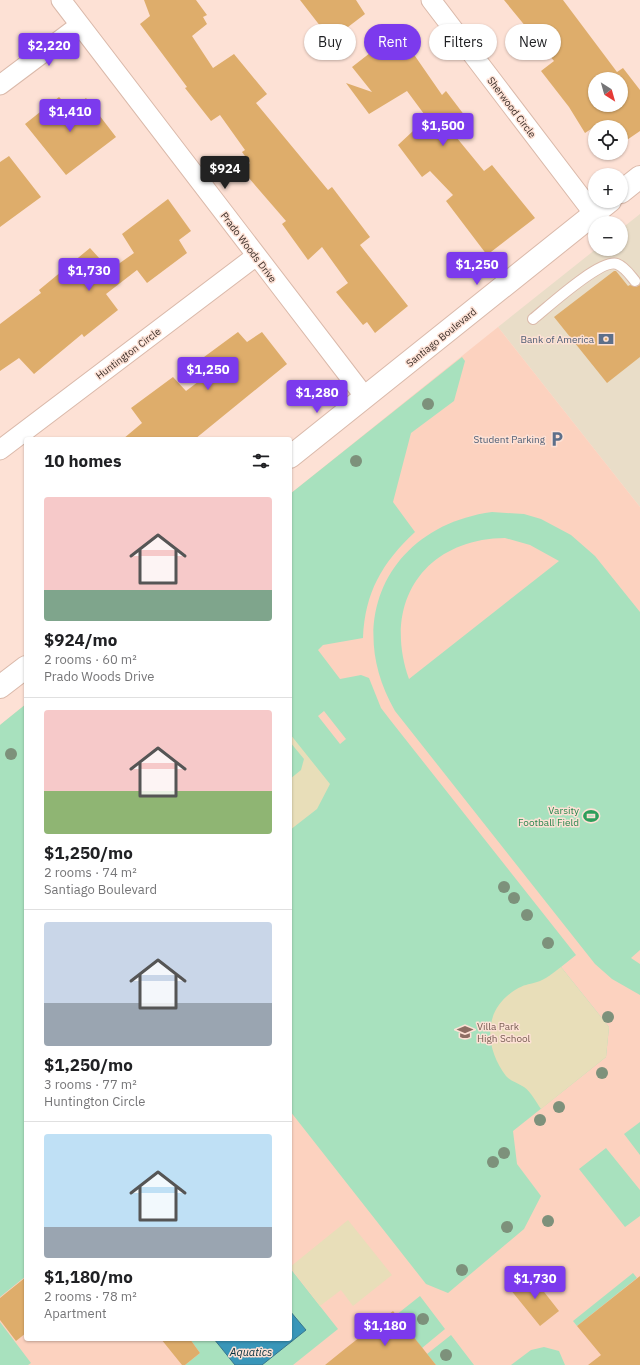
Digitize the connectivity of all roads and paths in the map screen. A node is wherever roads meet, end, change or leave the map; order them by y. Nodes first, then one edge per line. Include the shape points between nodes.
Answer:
1 (62, 0) edge
2 (431, 0) edge
3 (80, 25) junction
4 (0, 85) edge
5 (640, 177) edge
6 (628, 186) edge
7 (588, 191) edge
8 (602, 208) edge
9 (256, 256) junction
10 (635, 281) dead end
11 (534, 319) dead end
12 (365, 397) junction
13 (0, 450) edge
14 (292, 455) edge
15 (24, 669) edge
16 (0, 687) edge

1 - 3 street, Prado Woods Drive
2 - 7 street, Sherwood Circle
3 - 4 street
3 - 9 street, Prado Woods Drive
5 - 6 street
8 - 12 street, Santiago Boulevard
9 - 12 street, Prado Woods Drive
9 - 13 street, Huntington Circle
10 - 11 lane via 623,267 607,264 592,271
12 - 14 street, Santiago Boulevard
15 - 16 street

